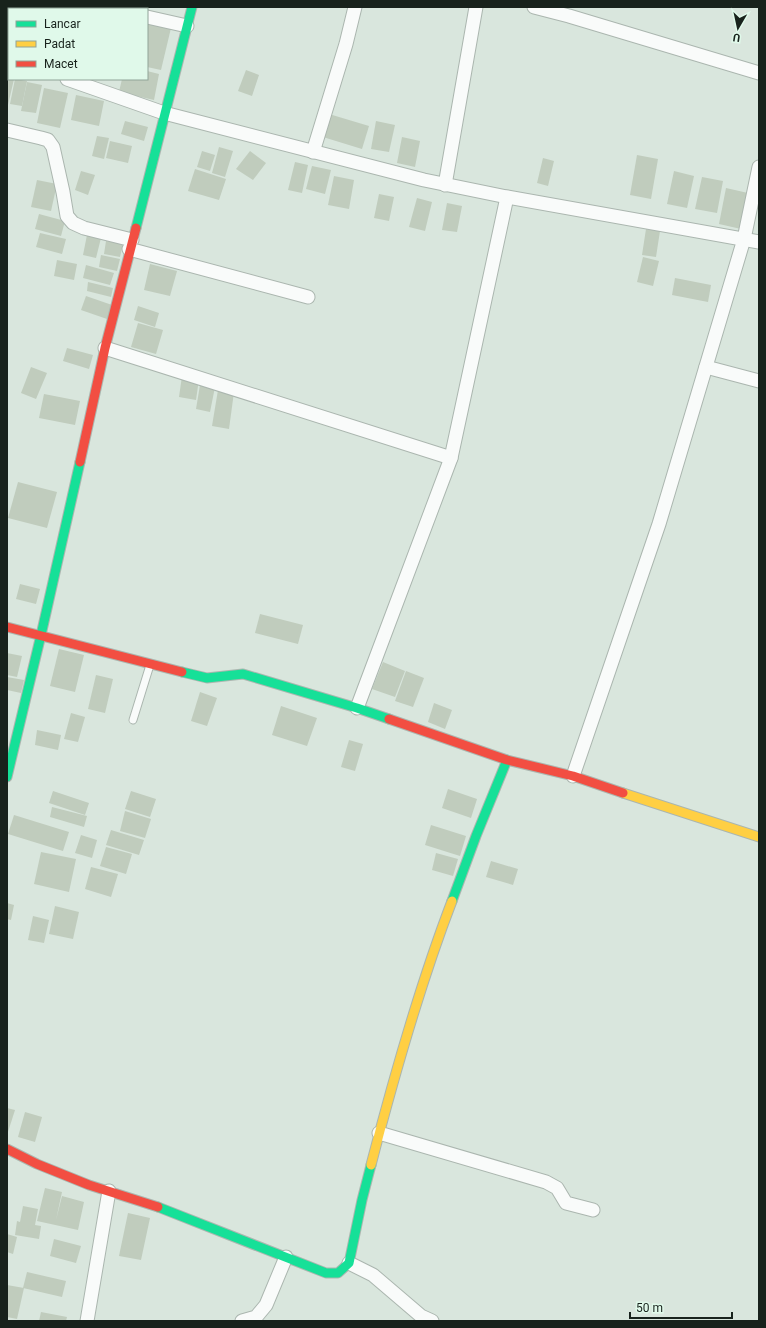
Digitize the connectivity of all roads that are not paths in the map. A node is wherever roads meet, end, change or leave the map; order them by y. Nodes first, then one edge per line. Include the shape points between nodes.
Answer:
1 (192, 7) edge
2 (355, 7) edge
3 (476, 7) edge
4 (534, 7) edge
5 (148, 17) edge
6 (187, 26) junction
7 (759, 73) edge
8 (70, 80) edge
9 (164, 113) junction
10 (7, 130) edge
11 (313, 152) junction
12 (759, 167) edge
13 (445, 185) junction
14 (507, 198) junction
15 (744, 239) junction
16 (759, 242) edge
17 (131, 245) junction
18 (308, 297) dead end
19 (105, 348) junction
20 (706, 367) junction
21 (759, 381) edge
22 (451, 458) junction
23 (7, 627) edge
24 (41, 635) junction
25 (151, 663) junction
26 (357, 708) junction
27 (133, 720) dead end
28 (507, 760) junction
29 (573, 776) junction
30 (7, 777) edge
31 (759, 836) edge
32 (379, 1133) junction
33 (7, 1149) edge
34 (109, 1191) junction
35 (594, 1210) dead end
36 (286, 1257) junction
37 (348, 1263) junction
38 (425, 1319) edge
39 (87, 1321) edge
40 (242, 1321) edge

1 - 6 street
2 - 11 street
3 - 13 street
4 - 7 street
5 - 6 street
6 - 9 street
8 - 9 street
9 - 11 street
9 - 17 street
10 - 17 street via 48,140 53,147 67,216 73,223
11 - 13 street
12 - 15 street
13 - 14 street
14 - 15 street
14 - 22 street
15 - 16 street
15 - 20 street
17 - 18 street
17 - 19 street
19 - 22 street
19 - 24 street
20 - 21 street
20 - 29 street via 659,524
22 - 26 street
23 - 24 street
24 - 25 street
24 - 30 street
25 - 26 street via 207,678 243,674
25 - 27 lane
26 - 28 street
28 - 29 street
28 - 32 street via 434,948
29 - 31 street
32 - 35 street via 546,1182 557,1188 566,1203
32 - 37 street
33 - 34 street via 52,1170
34 - 36 street via 145,1202
34 - 39 street
36 - 37 street via 326,1273 338,1273
36 - 40 street via 266,1305 256,1318
37 - 38 street via 373,1275

